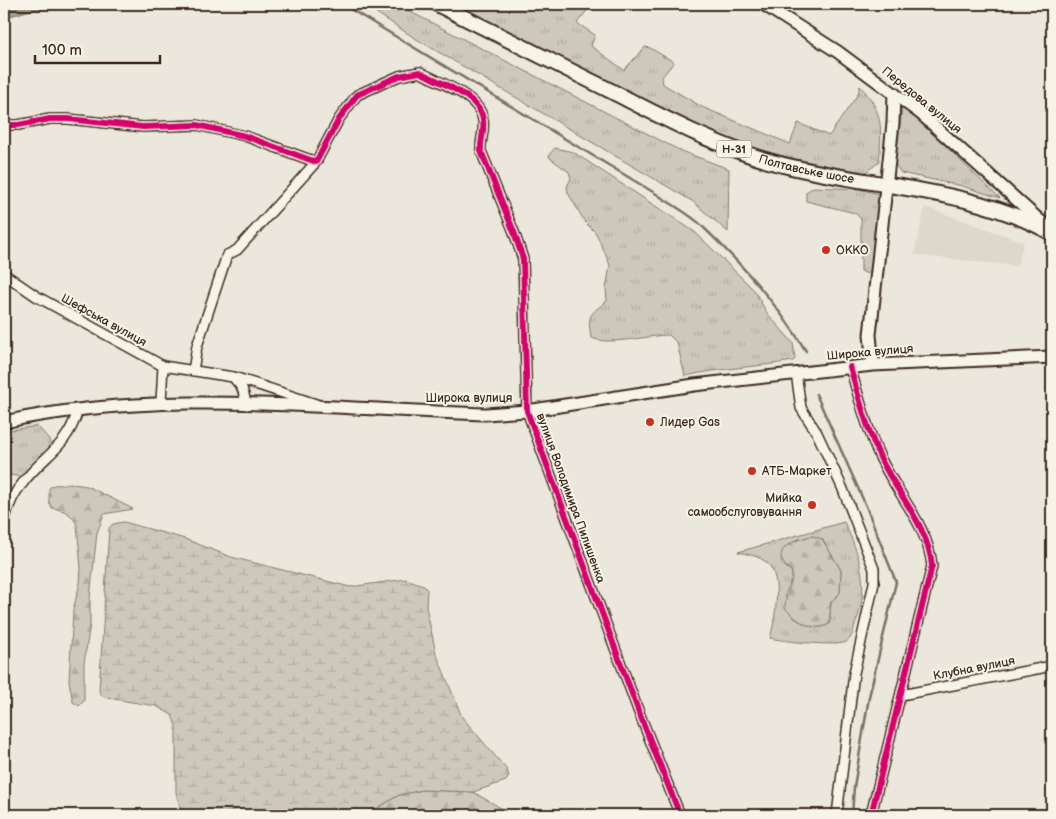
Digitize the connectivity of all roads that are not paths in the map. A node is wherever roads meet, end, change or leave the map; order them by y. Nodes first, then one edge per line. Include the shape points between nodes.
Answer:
1 (437, 4) edge
2 (763, 4) edge
3 (894, 93) junction
4 (4, 124) edge
5 (316, 162) junction
6 (886, 183) junction
7 (1052, 232) edge
8 (4, 274) edge
9 (1052, 357) edge
10 (873, 365) junction
11 (163, 366) junction
12 (850, 367) junction
13 (193, 372) junction
14 (796, 373) junction
15 (233, 377) junction
16 (161, 402) junction
17 (247, 405) junction
18 (326, 408) junction
19 (78, 410) junction
20 (527, 411) junction
21 (4, 422) edge
22 (4, 522) edge
23 (1052, 666) edge
24 (901, 695) junction
25 (680, 815) edge
26 (836, 815) edge
27 (871, 815) edge

1 - 6 main road, Полтавське шосе / Н-31 via 723,146 772,162
2 - 3 main road, Передова вулиця
3 - 6 main road via 894,123
3 - 7 main road, Передова вулиця via 938,127
4 - 5 street via 18,125 50,119 143,127 197,124 245,136
5 - 13 street via 237,250 227,255 197,346
5 - 20 street, вулиця Володимира Пилишенка via 339,119 357,95 399,76 420,72 473,102 483,120 481,151 522,259
6 - 7 main road, Полтавське шосе / Н-31 via 975,202
6 - 10 main road via 870,335
8 - 11 street, Шефська вулиця via 36,296
9 - 10 main road, Широка вулиця
10 - 12 main road, Широка вулиця
11 - 13 street, Шефська вулиця
11 - 16 street
12 - 14 main road, Широка вулиця
12 - 24 street via 880,457 907,502 931,552 930,582
13 - 15 street, Шефська вулиця
14 - 20 main road, Широка вулиця
14 - 26 street via 801,408 817,433 856,518 874,569 874,583 854,673
15 - 17 street via 242,388
15 - 18 street, Шефська вулиця
16 - 17 main road, Широка вулиця
16 - 19 main road, Широка вулиця
17 - 18 main road, Широка вулиця
18 - 20 main road, Широка вулиця via 486,414
19 - 21 main road, Широка вулиця
19 - 22 street via 61,446 22,483
20 - 25 street, вулиця Володимира Пилишенка
23 - 24 street, Клубна вулиця
24 - 27 street

